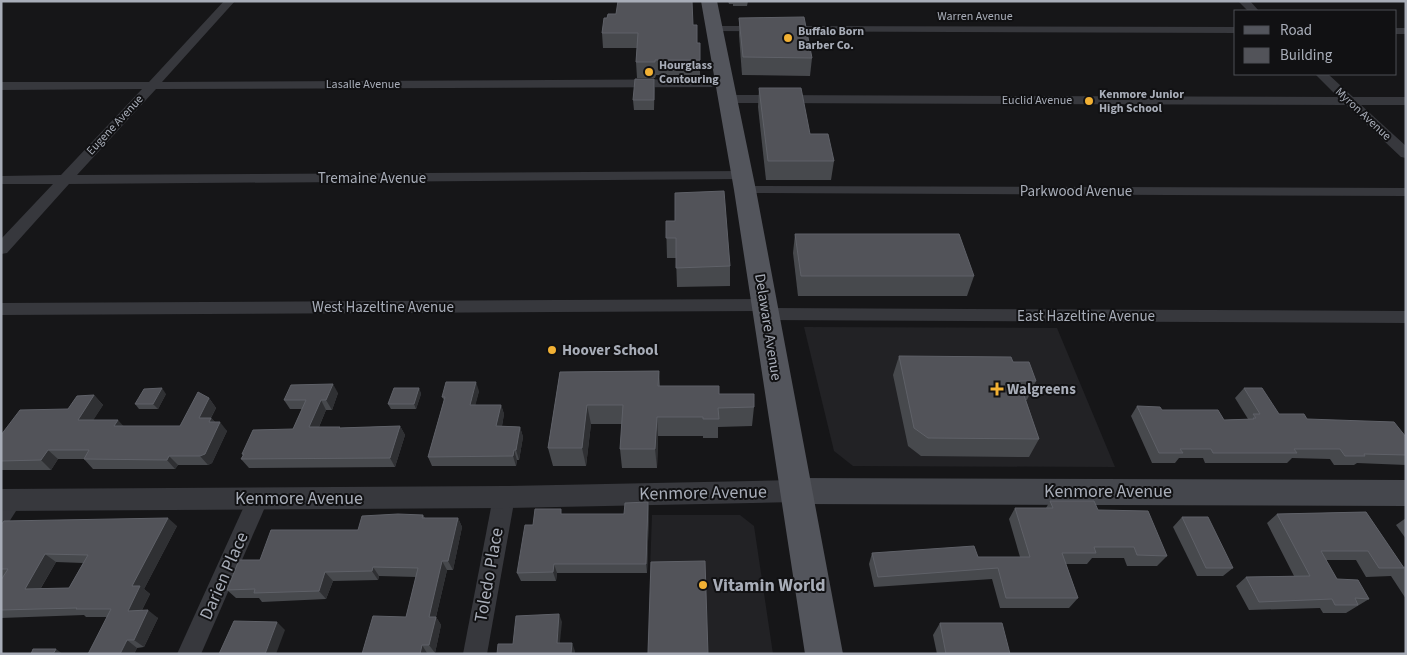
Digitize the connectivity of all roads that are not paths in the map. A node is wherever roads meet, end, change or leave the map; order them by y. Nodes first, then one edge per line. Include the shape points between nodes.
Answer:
1 (230, 1) edge
2 (709, 1) edge
3 (1243, 1) edge
4 (1253, 10) edge
5 (715, 29) junction
6 (1234, 30) edge
7 (1322, 75) edge
8 (152, 85) junction
9 (1, 86) edge
10 (727, 91) junction
11 (1350, 101) junction
12 (1406, 101) edge
13 (1406, 154) edge
14 (1, 180) edge
15 (65, 180) junction
16 (744, 183) junction
17 (1406, 192) edge
18 (1, 248) edge
19 (1, 309) edge
20 (766, 310) junction
21 (1406, 317) edge
22 (795, 491) junction
23 (1406, 493) edge
24 (504, 497) junction
25 (258, 498) junction
26 (5, 505) edge
27 (189, 654) edge
28 (475, 654) edge
29 (824, 654) edge

1 - 8 street, Eugene Avenue
2 - 5 main road, Delaware Avenue
3 - 4 street
5 - 6 street, Warren Avenue
5 - 10 main road, Delaware Avenue
7 - 11 street, Myron Avenue
8 - 9 street, Lasalle Avenue
8 - 10 street, Lasalle Avenue
8 - 15 street, Eugene Avenue
10 - 11 street, Euclid Avenue
10 - 16 main road, Delaware Avenue
11 - 12 street, Euclid Avenue
11 - 13 street, Myron Avenue
14 - 15 street, Tremaine Avenue
15 - 16 street, Tremaine Avenue
15 - 18 street, Eugene Avenue
16 - 17 street, Parkwood Avenue
16 - 20 main road, Delaware Avenue
19 - 20 street, West Hazeltine Avenue
20 - 21 street, East Hazeltine Avenue
20 - 22 main road, Delaware Avenue
22 - 23 main road, Kenmore Avenue
22 - 24 street, Kenmore Avenue
22 - 29 main road, Delaware Avenue
24 - 25 street, Kenmore Avenue
24 - 28 street, Toledo Place
25 - 26 street, Kenmore Avenue
25 - 27 street, Darien Place

